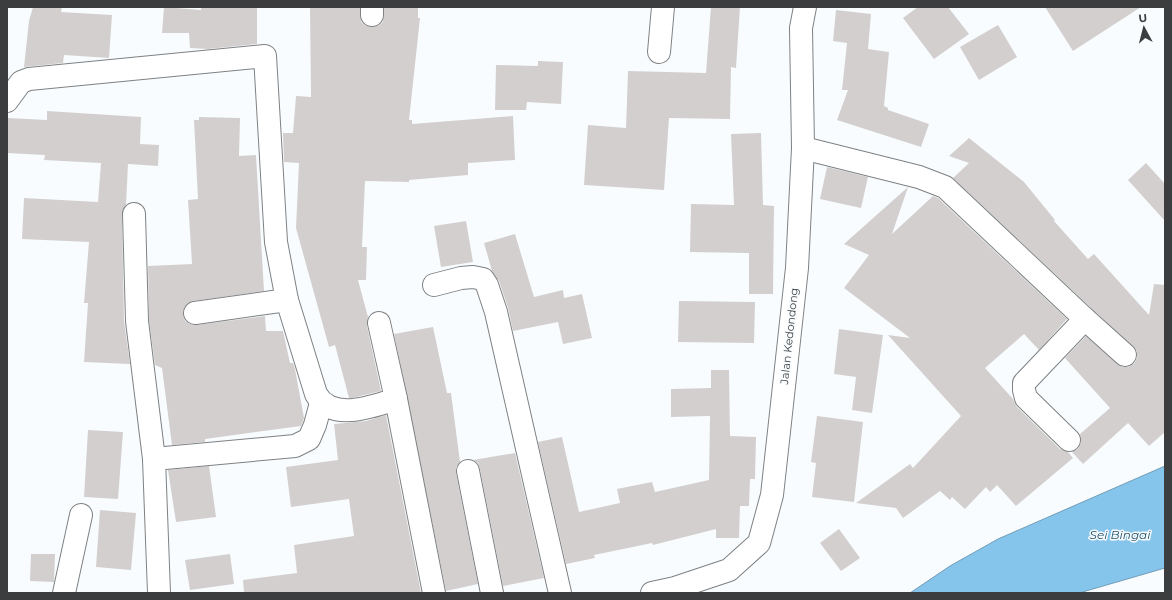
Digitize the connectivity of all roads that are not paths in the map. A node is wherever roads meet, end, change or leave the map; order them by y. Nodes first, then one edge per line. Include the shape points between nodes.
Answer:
1 (663, 7) edge
2 (805, 7) edge
3 (659, 52) dead end
4 (7, 101) edge
5 (803, 148) junction
6 (134, 214) dead end
7 (434, 285) dead end
8 (288, 300) junction
9 (195, 313) dead end
10 (1084, 319) junction
11 (379, 323) dead end
12 (1125, 355) dead end
13 (396, 399) junction
14 (321, 403) junction
15 (1069, 440) dead end
16 (154, 459) junction
17 (468, 472) dead end
18 (81, 516) dead end
19 (675, 591) edge
20 (64, 593) edge
21 (160, 593) edge
22 (434, 593) edge
23 (492, 593) edge
24 (560, 593) edge
25 (652, 593) edge

1 - 3 street
2 - 5 street, Jalan Kedondong via 801,28
4 - 8 street via 21,82 29,79 265,56 276,242
5 - 10 street via 919,177 945,187
5 - 19 street, Jalan Kedondong via 797,268 772,495 759,543 729,570
6 - 16 street via 136,321
7 - 24 street via 473,277 483,280 487,285 496,312
8 - 9 street
8 - 14 street via 316,394
10 - 12 street
10 - 15 street via 1024,383 1026,398
11 - 13 street
13 - 14 street via 365,409 330,408
13 - 22 street
14 - 16 street via 309,439 294,446
16 - 21 street
17 - 23 street
18 - 20 street
19 - 25 street, Jalan Kedondong

